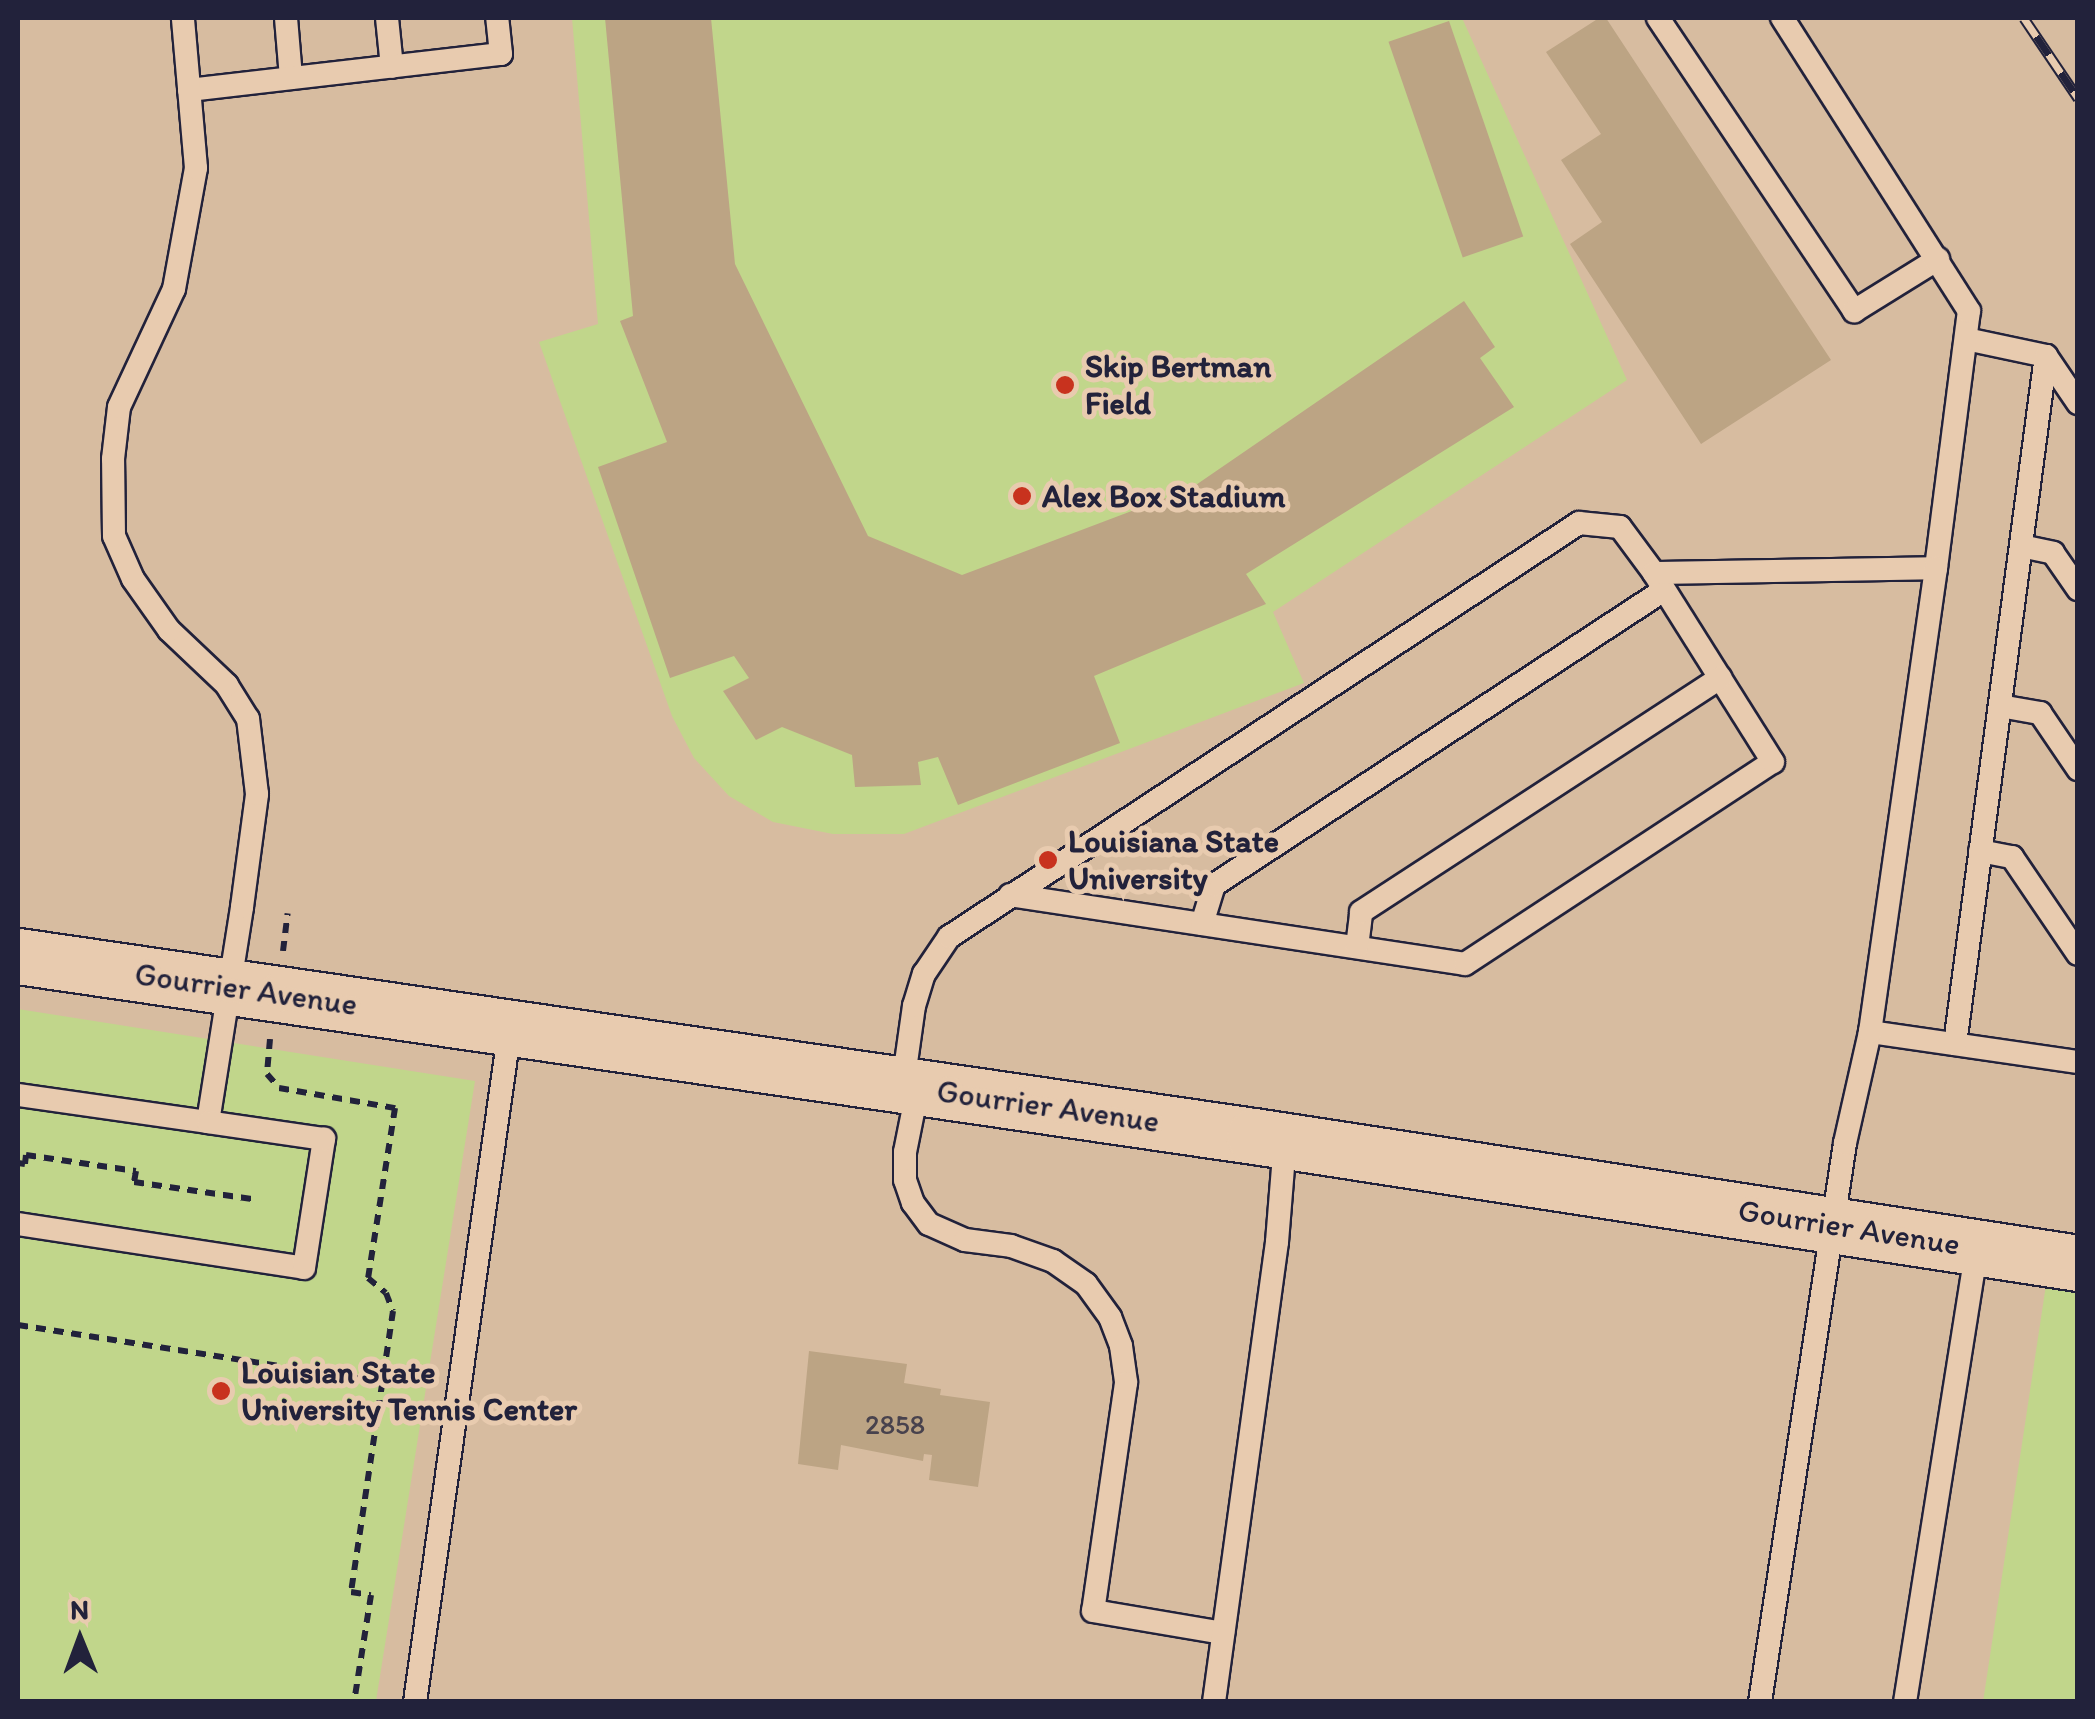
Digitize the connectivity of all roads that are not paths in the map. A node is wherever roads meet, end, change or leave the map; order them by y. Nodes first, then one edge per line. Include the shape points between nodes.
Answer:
1 (183, 18) edge
2 (286, 18) edge
3 (387, 18) edge
4 (497, 18) edge
5 (1658, 18) edge
6 (1782, 18) edge
7 (392, 67) junction
8 (290, 78) junction
9 (189, 90) junction
10 (1938, 259) junction
11 (1966, 338) junction
12 (2046, 356) junction
13 (2078, 403) edge
14 (2021, 546) junction
15 (1936, 568) junction
16 (1659, 582) junction
17 (2078, 589) edge
18 (1720, 678) junction
19 (2000, 706) junction
20 (2078, 769) edge
21 (1980, 852) junction
22 (1010, 895) junction
23 (1202, 924) junction
24 (1356, 947) junction
25 (2078, 954) edge
26 (18, 956) edge
27 (229, 987) junction
28 (510, 1028) junction
29 (1870, 1032) junction
30 (1955, 1044) junction
31 (2078, 1062) edge
32 (910, 1085) junction
33 (18, 1095) edge
34 (208, 1122) junction
35 (1285, 1142) junction
36 (1833, 1223) junction
37 (18, 1224) edge
38 (1977, 1248) junction
39 (2078, 1263) edge
40 (1223, 1633) junction
41 (415, 1702) edge
42 (1214, 1702) edge
43 (1760, 1702) edge
44 (1905, 1702) edge

1 - 9 lane
2 - 8 lane
3 - 7 lane
4 - 7 lane via 501,54
5 - 10 lane via 1854,311
6 - 10 lane
7 - 8 lane
8 - 9 lane
9 - 27 lane via 196,168 182,262 119,407 114,536 133,579 169,630 227,685 248,719 257,794
10 - 11 lane via 1969,311
11 - 12 lane
11 - 15 lane
12 - 13 lane
12 - 14 lane
14 - 17 lane via 2053,553
14 - 19 lane
15 - 16 lane
15 - 29 lane
16 - 18 lane
16 - 22 lane via 1620,526 1578,523
16 - 23 lane via 1214,885
18 - 24 lane via 1361,912
18 - 24 lane via 1773,762 1464,964
19 - 20 lane via 2040,713
19 - 21 lane
21 - 25 lane via 2012,857
21 - 30 lane
22 - 23 lane
22 - 32 lane via 949,938 924,974 914,1006
23 - 24 lane
26 - 27 main road, Gourrier Avenue
27 - 28 main road, Gourrier Avenue
27 - 34 lane
28 - 32 main road, Gourrier Avenue
28 - 41 lane
29 - 30 lane
29 - 36 lane
30 - 31 lane
32 - 35 main road, Gourrier Avenue
32 - 40 lane via 905,1180 929,1224 965,1240 1053,1261 1086,1284 1122,1346 1126,1383 1093,1612
33 - 34 lane
34 - 37 lane via 324,1139 304,1268
35 - 36 main road, Gourrier Avenue
35 - 40 lane
36 - 38 main road, Gourrier Avenue
36 - 43 lane
38 - 39 main road, Gourrier Avenue
38 - 44 lane
40 - 42 lane

